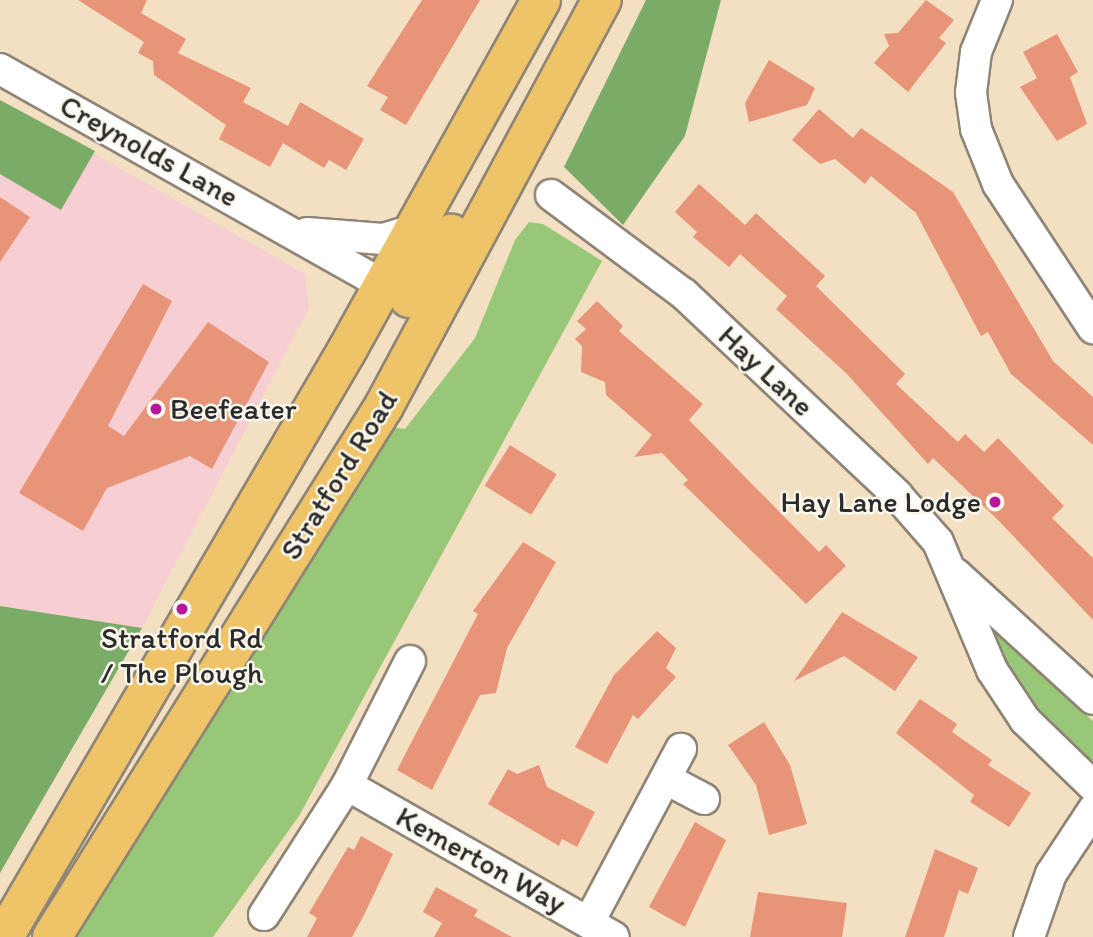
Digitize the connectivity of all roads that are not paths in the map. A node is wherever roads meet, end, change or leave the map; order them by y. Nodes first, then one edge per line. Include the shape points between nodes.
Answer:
1 (541, 0) edge
2 (602, 0) edge
3 (997, 0) edge
4 (0, 69) edge
5 (551, 195) dead end
6 (412, 230) junction
7 (299, 232) junction
8 (409, 298) junction
9 (1091, 322) edge
10 (955, 573) junction
11 (410, 661) dead end
12 (1093, 699) edge
13 (681, 749) dead end
14 (666, 779) junction
15 (347, 785) junction
16 (1093, 786) edge
17 (704, 799) dead end
18 (1093, 810) edge
19 (264, 915) dead end
20 (602, 929) edge
21 (4, 937) edge
22 (52, 937) edge
23 (1029, 937) edge

1 - 6 highway, Stratford Road
2 - 8 highway via 526,134 497,151
3 - 9 street via 976,52 971,93 976,129 998,184
4 - 7 street, Creynolds Lane
5 - 10 street, Hay Lane via 694,303 897,495 938,542
6 - 7 street, Creynolds Lane via 383,239
6 - 8 highway, Stratford Road
7 - 8 street, Creynolds Lane
8 - 21 highway, Stratford Road
8 - 22 highway, Stratford Road via 384,406
10 - 12 street, Hay Lane
10 - 16 street, Hay Lane via 992,670 1025,720
11 - 15 street
13 - 14 street
14 - 17 street
14 - 20 street
15 - 19 street
15 - 20 street, Kemerton Way
18 - 23 street via 1051,873

